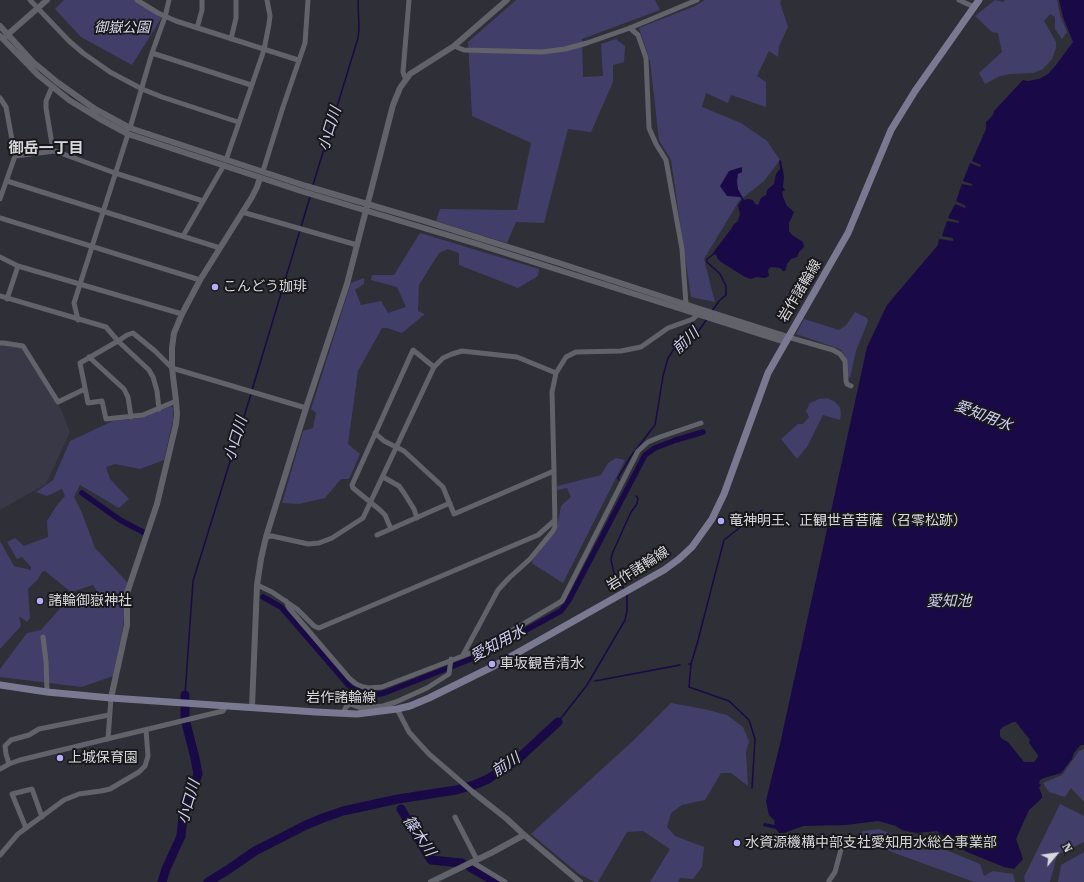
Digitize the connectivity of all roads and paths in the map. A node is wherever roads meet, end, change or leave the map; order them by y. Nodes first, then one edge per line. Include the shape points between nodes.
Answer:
1 (30, 0) edge
2 (47, 0) edge
3 (136, 0) edge
4 (169, 0) edge
5 (202, 0) edge
6 (236, 0) edge
7 (267, 0) edge
8 (309, 0) edge
9 (409, 0) edge
10 (507, 0) edge
11 (697, 0) edge
12 (959, 0) edge
13 (979, 0) edge
14 (686, 2) edge
15 (974, 7) junction
16 (37, 8) junction
17 (165, 17) junction
18 (0, 26) edge
19 (198, 28) junction
20 (630, 28) junction
21 (3, 38) edge
22 (231, 39) junction
23 (454, 46) junction
24 (264, 50) junction
25 (152, 53) junction
26 (298, 60) junction
27 (406, 80) junction
28 (251, 85) junction
29 (52, 87) junction
30 (142, 89) junction
31 (0, 98) edge
32 (238, 122) junction
33 (129, 131) junction
34 (53, 150) junction
35 (15, 156) junction
36 (225, 162) junction
37 (263, 171) junction
38 (115, 173) junction
39 (260, 178) junction
40 (7, 181) junction
41 (305, 189) junction
42 (0, 199) edge
43 (203, 201) junction
44 (366, 208) junction
45 (104, 211) junction
46 (242, 212) junction
47 (0, 218) edge
48 (183, 236) junction
49 (357, 245) junction
50 (93, 247) junction
51 (220, 248) junction
52 (0, 257) edge
53 (18, 266) junction
54 (200, 280) junction
55 (81, 284) junction
56 (0, 296) edge
57 (7, 299) junction
58 (686, 304) junction
59 (182, 314) junction
60 (698, 314) junction
61 (78, 320) junction
62 (787, 339) junction
63 (118, 341) junction
64 (0, 344) edge
65 (89, 357) junction
66 (434, 366) junction
67 (172, 368) junction
68 (556, 373) junction
69 (851, 386) dead end
70 (85, 389) junction
71 (176, 401) junction
72 (306, 408) junction
73 (160, 409) junction
74 (130, 417) junction
75 (701, 423) dead end
76 (375, 433) junction
77 (396, 447) junction
78 (554, 471) junction
79 (383, 478) junction
80 (371, 503) junction
81 (450, 503) junction
82 (417, 518) junction
83 (554, 521) junction
84 (391, 529) junction
85 (378, 535) dead end
86 (266, 537) junction
87 (257, 585) junction
88 (286, 601) junction
89 (43, 637) dead end
90 (463, 655) junction
91 (451, 659) junction
92 (0, 684) edge
93 (47, 692) junction
94 (111, 698) junction
95 (226, 706) junction
96 (252, 708) junction
97 (397, 709) junction
98 (343, 713) junction
99 (109, 715) junction
100 (146, 730) junction
101 (108, 739) junction
102 (9, 764) junction
103 (0, 769) edge
104 (474, 793) joint
105 (42, 817) junction
106 (455, 817) dead end
107 (26, 828) junction
108 (524, 835) junction
109 (843, 842) dead end
110 (0, 854) edge
111 (474, 861) junction
112 (829, 881) dead end
113 (431, 882) edge
114 (505, 882) edge
115 (580, 882) edge

1 - 16 street
2 - 16 street
3 - 17 street
4 - 17 street
5 - 19 street
6 - 22 street via 236,18
7 - 24 street via 270,16
8 - 26 street via 305,43
9 - 27 street via 403,72
10 - 23 street
11 - 14 street
12 - 15 street
13 - 15 main road, 岩作諸輪線
14 - 20 street
15 - 62 main road, 岩作諸輪線 via 897,118 848,233
16 - 21 street
16 - 30 street via 83,53 110,72
17 - 19 street
17 - 25 street
18 - 21 street
19 - 22 street
20 - 23 street via 572,47 542,52 464,50
20 - 58 street via 638,35 646,58 649,128 666,160 682,249
21 - 29 street
21 - 33 street via 56,82
22 - 24 street
23 - 27 street via 415,70
24 - 26 street
24 - 28 street
25 - 28 street
25 - 30 street
26 - 37 street
27 - 44 street via 393,105
28 - 32 street
29 - 33 street via 88,112
29 - 34 street via 46,108
30 - 32 street
30 - 33 street
31 - 35 street via 6,107
32 - 36 street
33 - 36 street
33 - 38 street
34 - 35 street
34 - 38 street
35 - 40 street
36 - 37 street
36 - 39 street
36 - 43 street
37 - 41 street
38 - 43 street
38 - 45 street
39 - 41 street
39 - 46 street
40 - 42 street
40 - 45 street
41 - 44 street
43 - 48 street
44 - 49 street
44 - 58 street via 425,221
44 - 60 street
45 - 48 street
45 - 50 street
46 - 49 street
46 - 51 street
47 - 50 street
48 - 51 street
49 - 72 street via 347,284
50 - 54 street
50 - 55 street
51 - 54 street
52 - 53 street
53 - 55 street
53 - 57 street
54 - 59 street
55 - 59 street
55 - 61 street via 74,303
56 - 57 street
57 - 61 street
58 - 62 street
59 - 67 street via 174,333
60 - 62 street
60 - 68 street via 693,319 668,328 647,343 633,349 576,352 566,357
61 - 63 street via 106,327
62 - 69 street via 840,354 845,361 846,382
62 - 97 main road, 岩作諸輪線 via 768,373 724,494 712,519 699,539 679,559 626,592 494,666 429,698
63 - 65 street
63 - 67 street via 133,333
63 - 73 street via 149,370
64 - 70 street via 23,346 58,402
65 - 70 street via 80,363
65 - 74 street via 124,389 128,397
66 - 68 street via 443,358 462,351 517,357
66 - 76 street via 413,350
66 - 77 street
67 - 71 street
67 - 72 street
68 - 78 street via 552,392
70 - 74 street via 88,403 102,401 106,419
71 - 73 street
71 - 94 street via 176,424 157,504 127,593 127,625
72 - 86 street
73 - 74 street
75 - 90 street via 648,442 638,451 562,601 481,649
76 - 77 street
76 - 80 street via 352,484 353,488
77 - 79 street
77 - 81 street via 404,451 443,487
78 - 81 street via 454,514
78 - 83 street
79 - 80 street
79 - 82 street via 399,486
80 - 84 street via 384,515
80 - 86 street via 363,518 326,541 308,544
81 - 82 street
82 - 84 street
83 - 88 street via 538,535 320,628 314,626
83 - 90 street via 553,531 530,559 498,590
84 - 85 street
86 - 87 street
87 - 88 street
87 - 96 street
88 - 91 street via 289,608 349,678 363,687 382,687
89 - 93 street
90 - 91 street
91 - 98 street via 449,674 428,688 382,706 360,708 350,704
92 - 93 main road, 岩作諸輪線
93 - 94 main road, 岩作諸輪線
94 - 95 main road, 岩作諸輪線
94 - 99 street
95 - 96 main road, 岩作諸輪線
95 - 100 street via 223,711
96 - 98 main road, 岩作諸輪線
97 - 98 main road, 岩作諸輪線 via 357,714
97 - 104 street via 409,732 417,741
99 - 101 street
99 - 102 street via 39,729 11,740 6,746
100 - 101 street
100 - 105 street via 148,756 145,766 139,772 110,789 70,797
101 - 102 street
102 - 103 street
104 - 108 street
105 - 107 street
105 - 107 street via 32,789 12,794
106 - 111 street
107 - 110 street
108 - 111 street
108 - 115 street
109 - 112 street via 835,872
111 - 113 street
111 - 114 street

